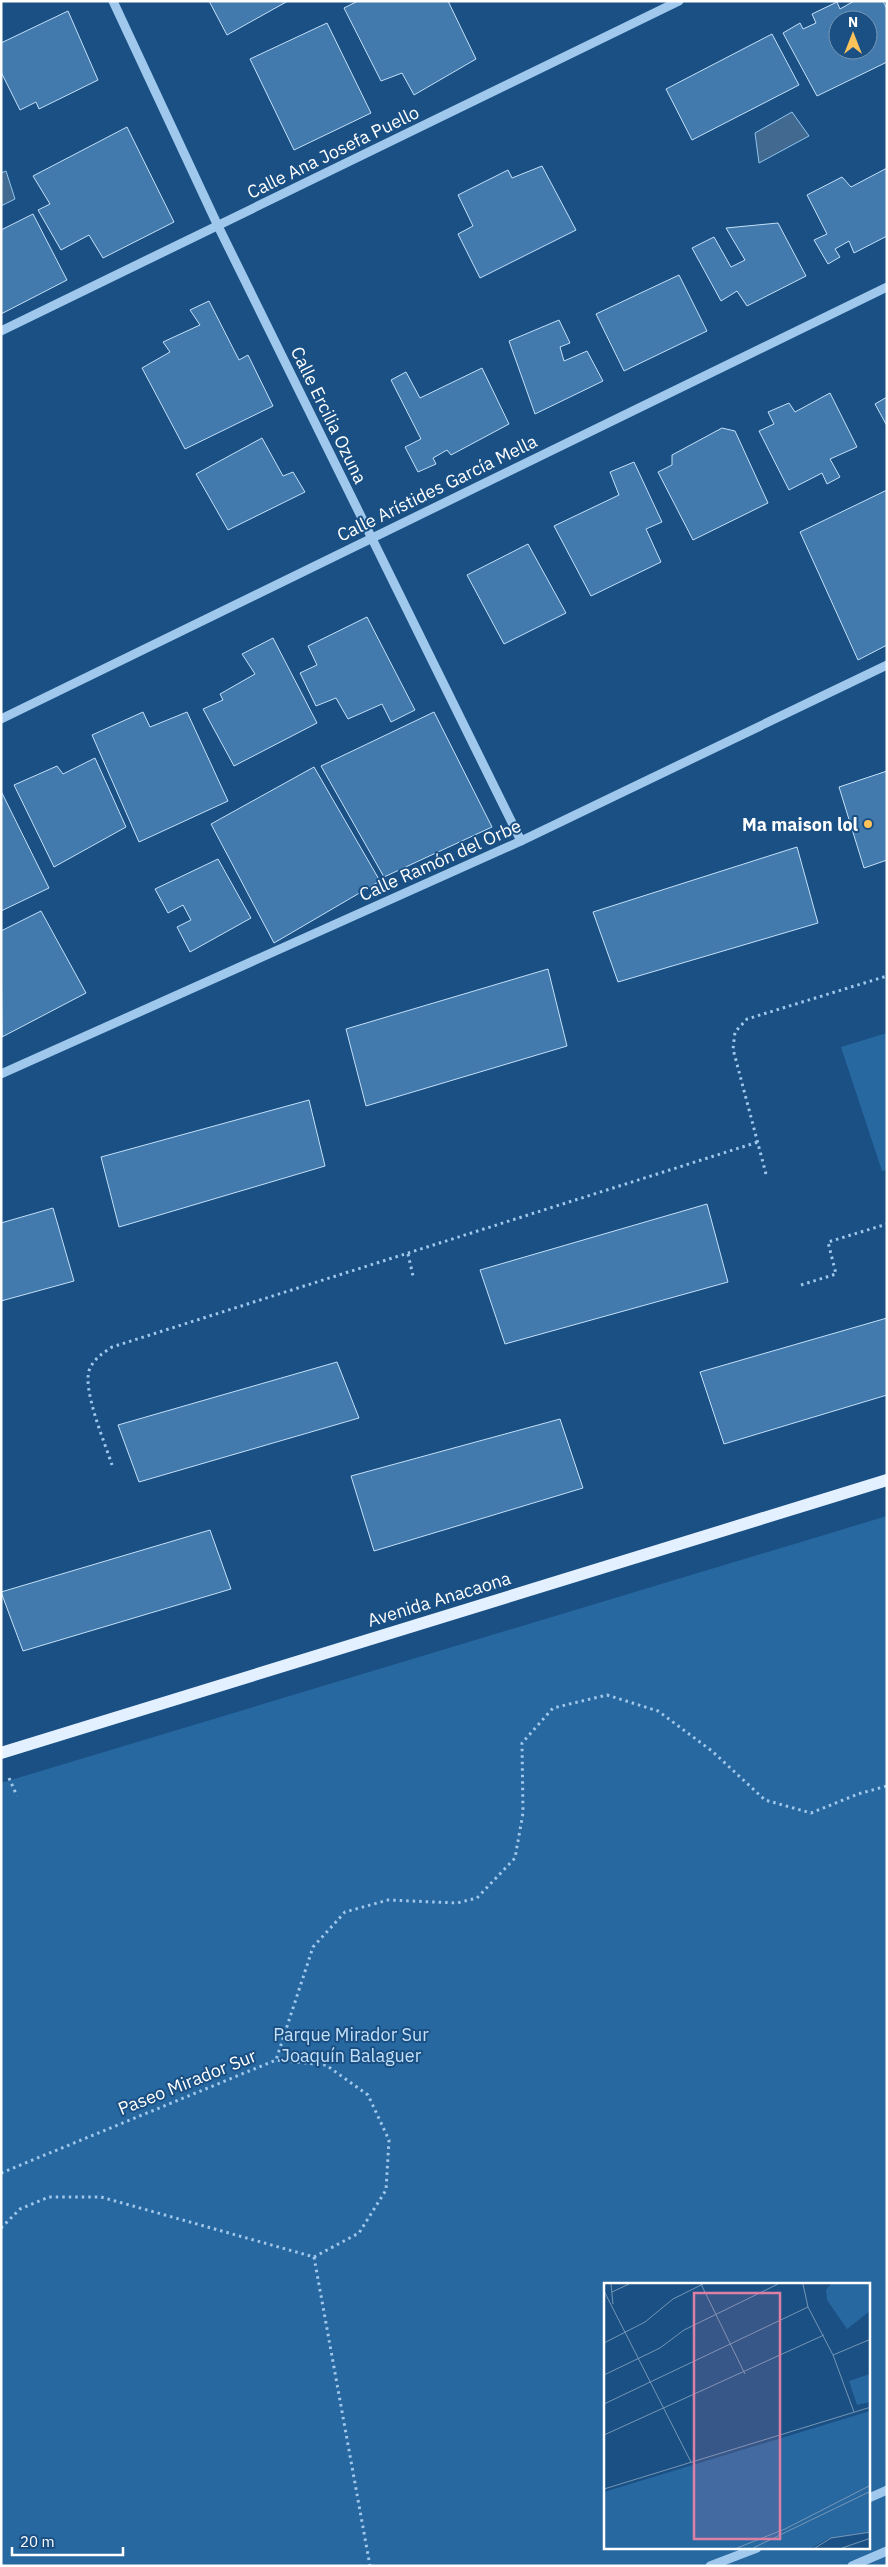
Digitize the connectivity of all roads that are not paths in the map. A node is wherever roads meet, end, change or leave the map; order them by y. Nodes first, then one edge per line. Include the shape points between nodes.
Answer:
1 (113, 1) edge
2 (678, 1) edge
3 (218, 226) junction
4 (887, 287) edge
5 (1, 331) edge
6 (371, 538) junction
7 (887, 665) edge
8 (1, 719) edge
9 (521, 841) junction
10 (1, 1074) edge
11 (887, 1480) edge
12 (1, 1753) edge
13 (887, 2490) edge
14 (870, 2498) edge
15 (752, 2550) edge
16 (887, 2551) edge
17 (710, 2566) edge
18 (852, 2566) edge

1 - 3 street, Calle Ercilia Ozuna
2 - 3 street, Calle Ana Josefa Puello
3 - 5 street, Calle Ana Josefa Puello
3 - 6 street, Calle Ercilia Ozuna
4 - 6 street, Calle Arístides García Mella
6 - 8 street, Calle Arístides García Mella
6 - 9 street, Calle Ercilia Ozuna
7 - 9 street, Calle Ramón del Orbe
9 - 10 street, Calle Ramón del Orbe
11 - 12 main road, Avenida Anacaona
13 - 14 street
15 - 17 street
16 - 18 street

